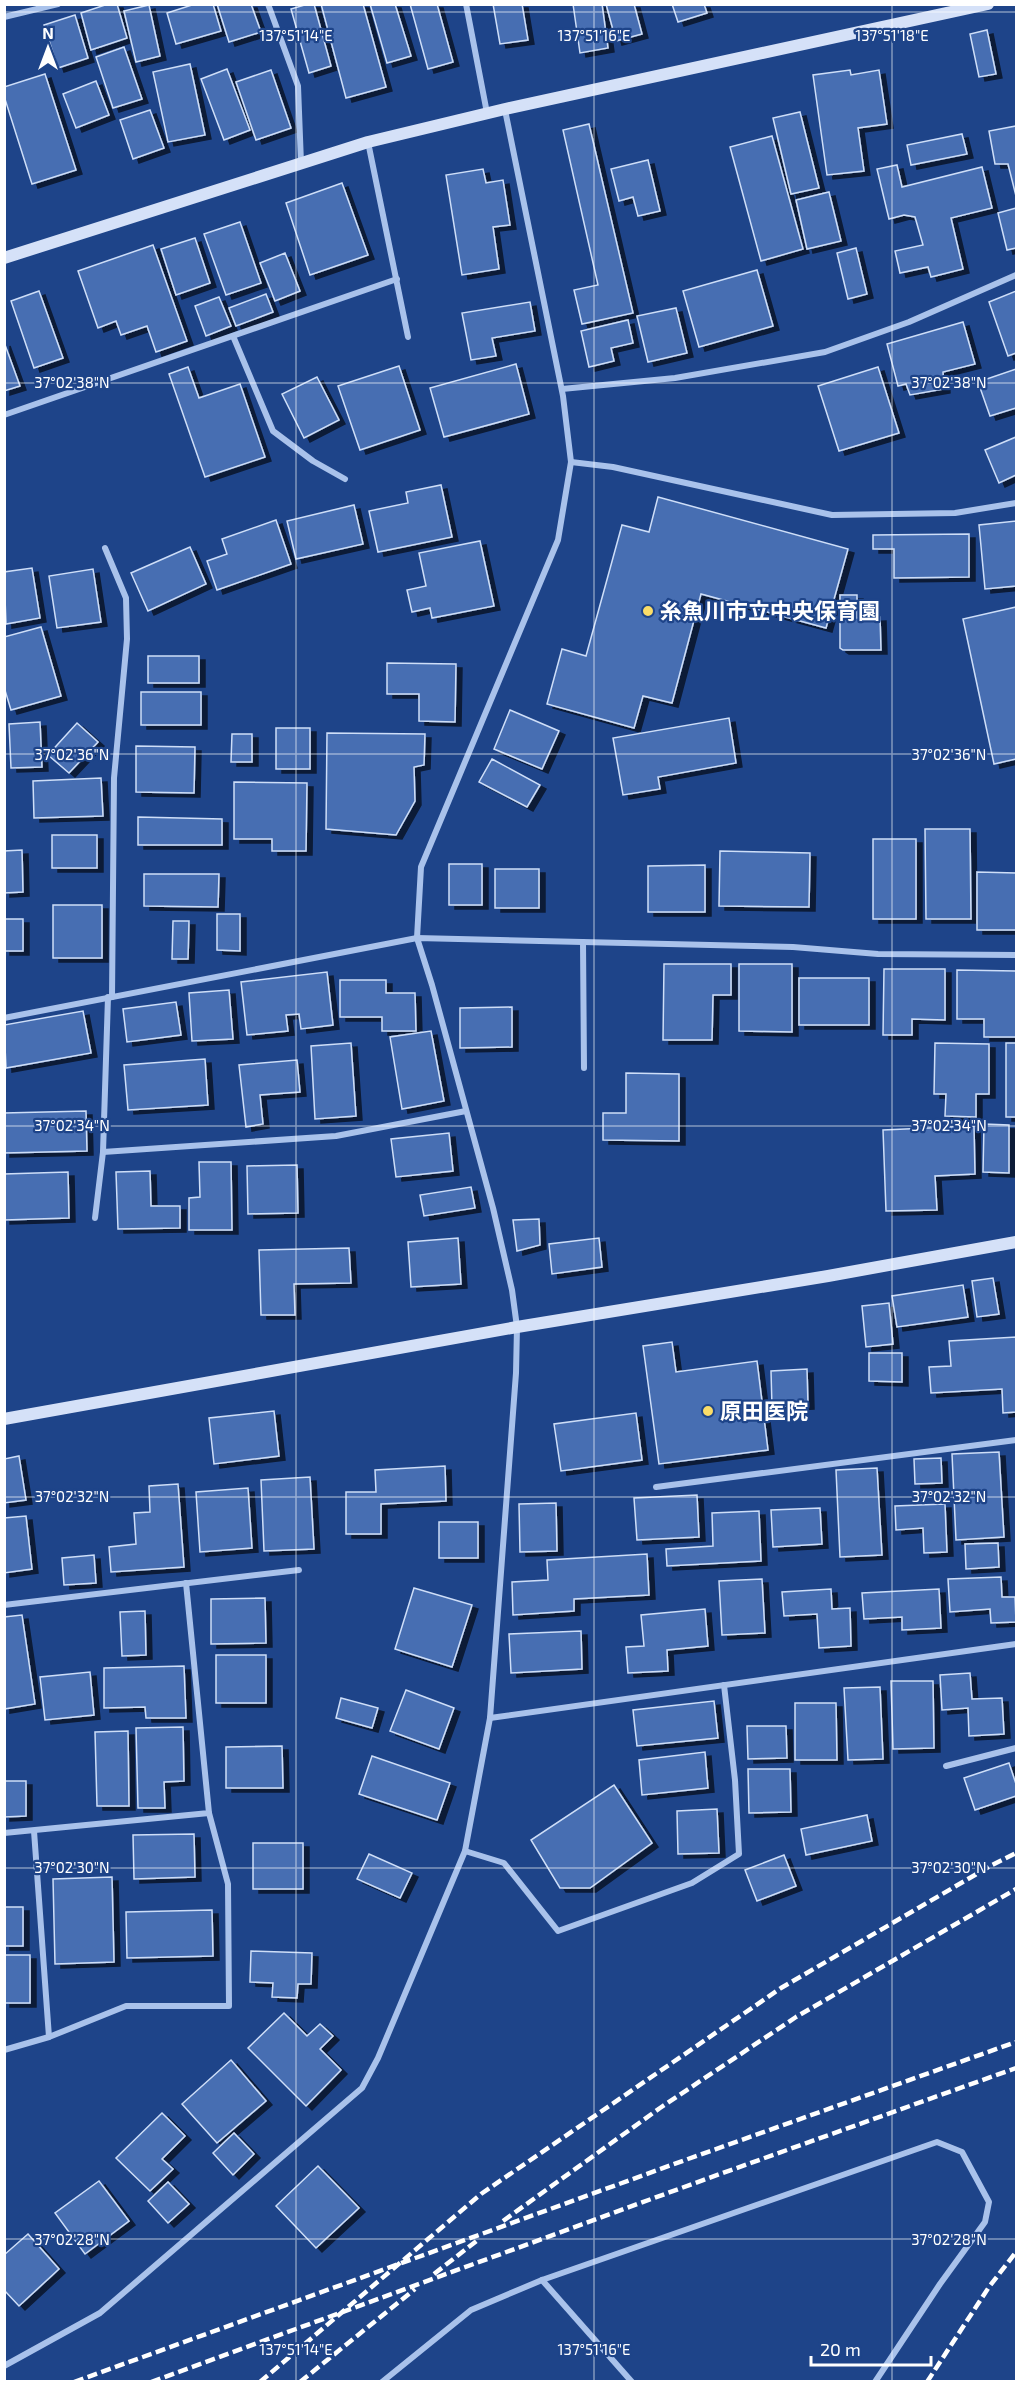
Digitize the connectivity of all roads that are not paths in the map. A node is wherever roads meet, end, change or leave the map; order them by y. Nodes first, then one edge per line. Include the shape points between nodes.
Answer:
1 (268, 4) edge
2 (466, 4) edge
3 (988, 4) edge
4 (57, 5) edge
5 (4, 17) edge
6 (505, 109) junction
7 (487, 113) junction
8 (368, 142) junction
9 (301, 163) junction
10 (4, 258) edge
11 (1017, 275) edge
12 (397, 279) junction
13 (233, 336) junction
14 (408, 337) dead end
15 (562, 389) junction
16 (4, 415) edge
17 (571, 462) junction
18 (345, 479) dead end
19 (1017, 503) edge
20 (105, 548) dead end
21 (417, 938) junction
22 (583, 942) junction
23 (1017, 955) edge
24 (110, 997) junction
25 (4, 1018) edge
26 (584, 1068) dead end
27 (466, 1111) junction
28 (102, 1152) junction
29 (95, 1218) dead end
30 (1017, 1242) edge
31 (517, 1327) junction
32 (4, 1419) edge
33 (1017, 1440) edge
34 (656, 1487) dead end
35 (299, 1570) dead end
36 (186, 1583) junction
37 (4, 1605) edge
38 (1017, 1644) edge
39 (724, 1685) junction
40 (490, 1718) junction
41 (1017, 1748) edge
42 (946, 1766) dead end
43 (209, 1813) junction
44 (34, 1830) junction
45 (4, 1833) edge
46 (465, 1851) junction
47 (50, 2037) junction
48 (4, 2050) edge
49 (542, 2280) junction
50 (4, 2366) edge
51 (382, 2382) edge
52 (632, 2382) edge
53 (875, 2382) edge

1 - 9 street via 298,86
2 - 7 street
3 - 6 street
4 - 5 street
6 - 7 street
6 - 15 street
7 - 8 street
8 - 9 street
8 - 12 street
9 - 10 street
11 - 15 street via 909,322 825,352 675,378
12 - 13 street
12 - 14 street
13 - 16 street
13 - 18 street via 273,431
15 - 17 street
17 - 19 street via 613,467 832,515 955,513
17 - 21 street via 558,540 421,867
20 - 24 street via 126,598 127,639 114,778
21 - 22 street
21 - 24 street
21 - 27 street
22 - 23 street via 793,947 878,954
22 - 26 street
24 - 25 street
24 - 28 street
27 - 28 street via 336,1136
27 - 31 street via 507,1267
28 - 29 street
30 - 31 street
31 - 32 street
31 - 40 street
33 - 34 street
35 - 36 street
36 - 37 street
36 - 43 street
38 - 39 street
39 - 40 street
39 - 46 street via 739,1854 730,1860 692,1883 558,1931 504,1863
40 - 46 street
41 - 42 street
43 - 44 street
43 - 47 street via 228,1884 230,2006 126,2006
44 - 45 street
44 - 47 street
46 - 50 street via 362,2088 100,2313
47 - 48 street
49 - 51 street via 471,2310
49 - 52 street
49 - 53 street via 937,2142 962,2152 988,2202 985,2222

